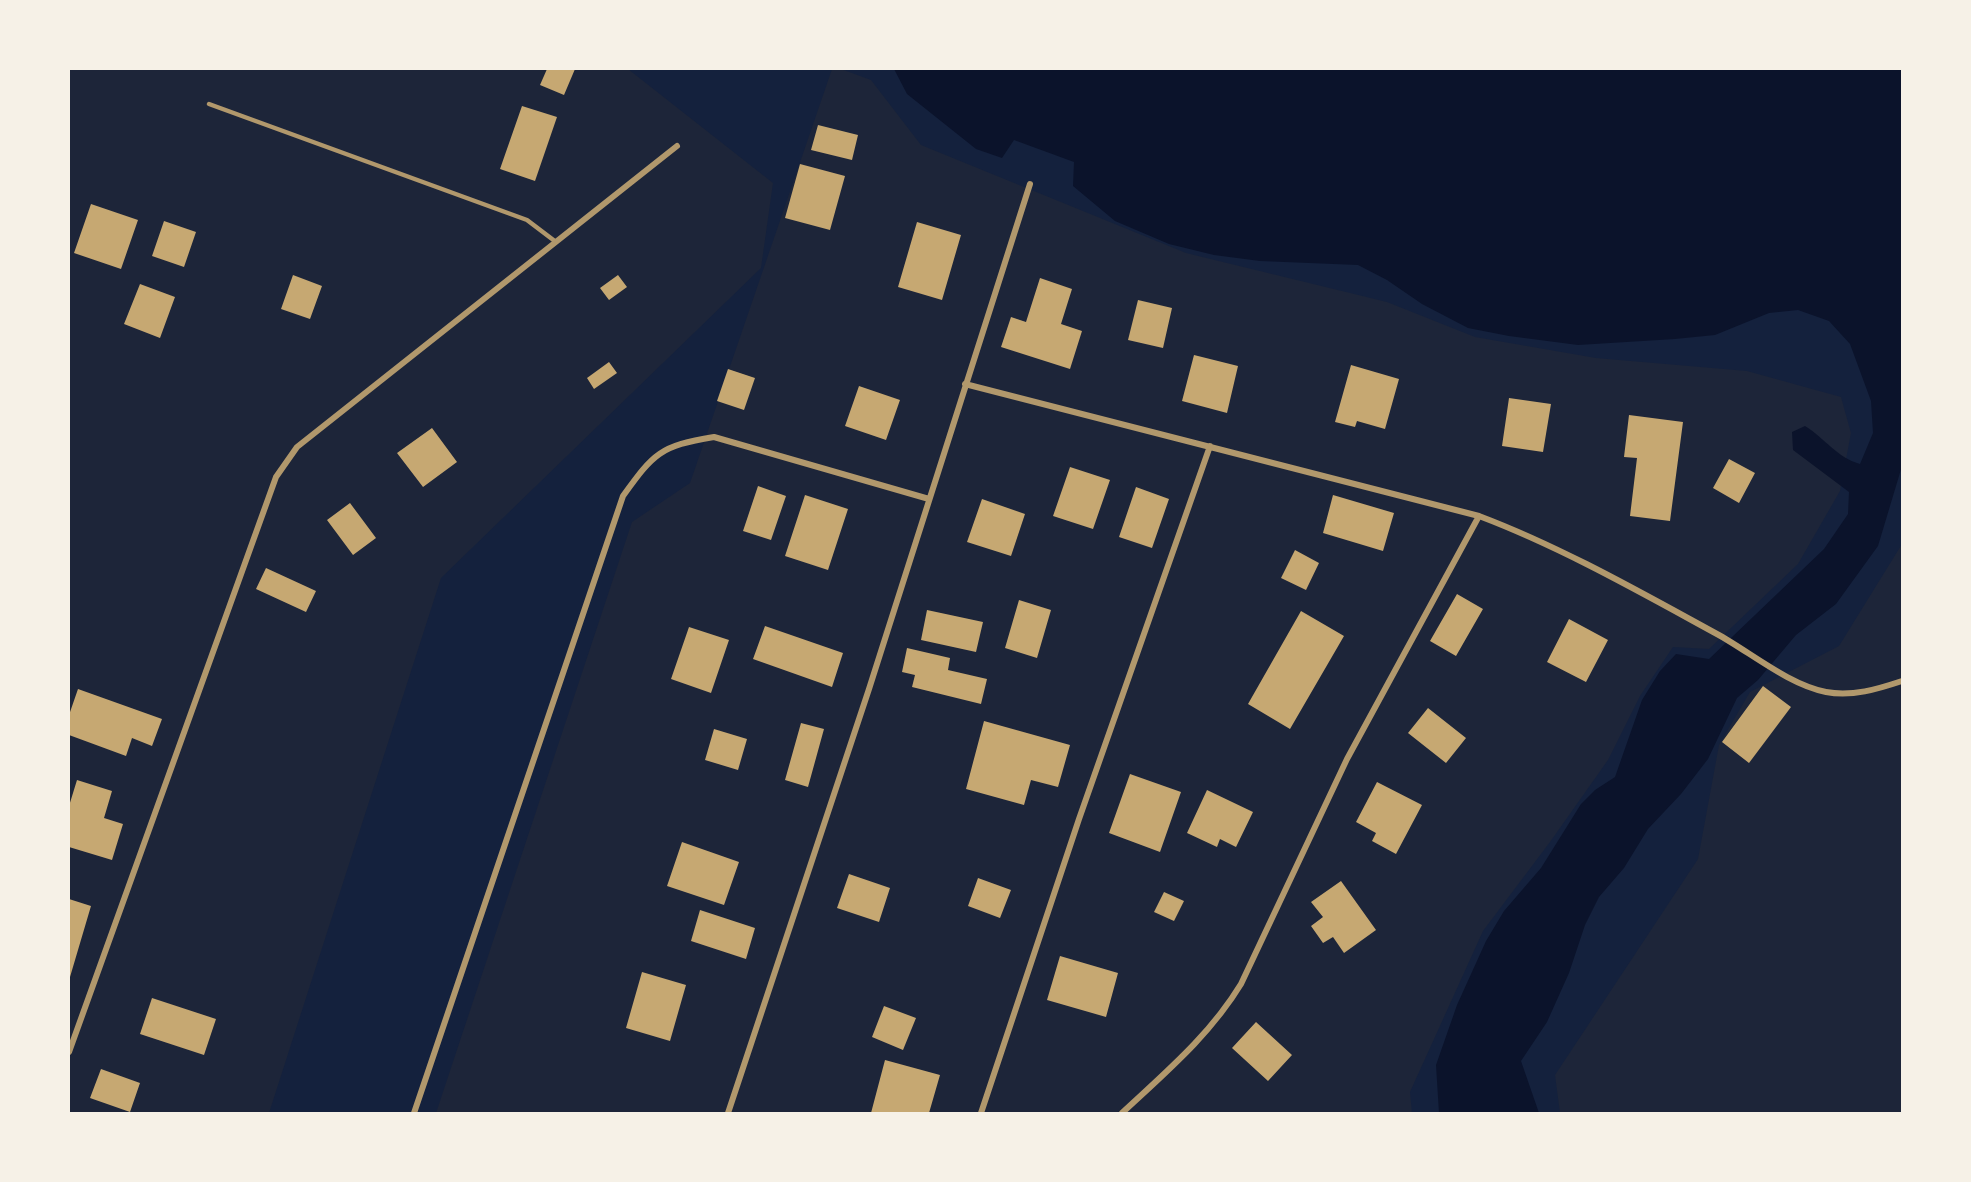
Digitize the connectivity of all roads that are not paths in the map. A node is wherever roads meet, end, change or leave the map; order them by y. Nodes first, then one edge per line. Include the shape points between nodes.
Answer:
1 (209, 104) dead end
2 (677, 146) dead end
3 (1030, 184) dead end
4 (556, 242) junction
5 (964, 384) junction
6 (1210, 446) junction
7 (928, 499) junction
8 (1479, 516) junction
9 (1902, 681) edge
10 (69, 1026) edge
11 (77, 1029) junction
12 (69, 1052) edge
13 (414, 1113) edge
14 (728, 1113) edge
15 (981, 1113) edge
16 (1122, 1113) edge

1 - 4 lane via 527,220
2 - 4 street
3 - 5 street
4 - 11 street via 297,447 276,477
5 - 6 street
5 - 7 street
6 - 8 street
6 - 15 street
7 - 13 street via 714,437 678,443 649,460 623,496
7 - 14 street
8 - 9 street via 1532,536 1719,635 1804,685 1826,692 1851,693
8 - 16 street via 1347,759 1241,984 1199,1041
10 - 11 street
11 - 12 street

